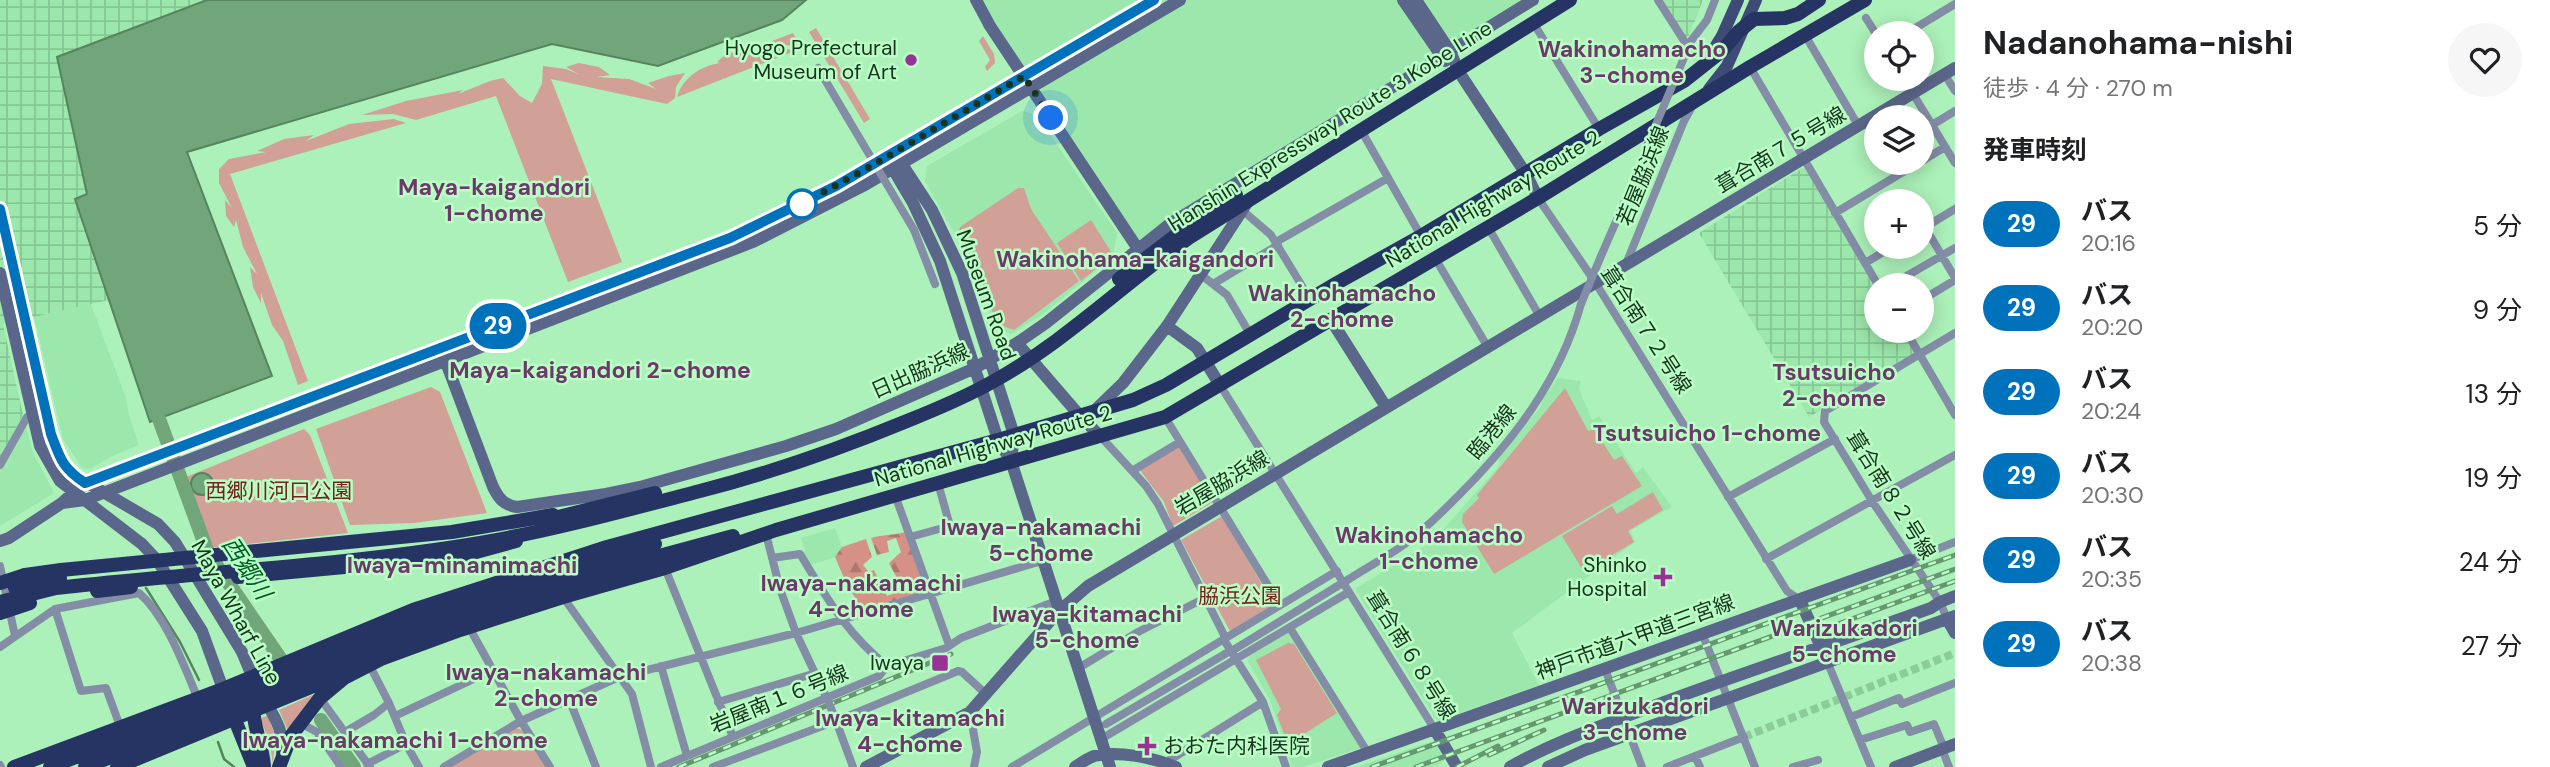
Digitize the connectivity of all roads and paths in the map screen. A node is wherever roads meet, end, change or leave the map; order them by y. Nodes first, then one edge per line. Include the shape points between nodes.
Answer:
1 (976, 0) edge
2 (1154, 0) edge
3 (1180, 0) edge
4 (1403, 0) edge
5 (1416, 0) edge
6 (1533, 0) edge
7 (1553, 0) edge
8 (1562, 0) edge
9 (1570, 0) edge
10 (1658, 0) edge
11 (1715, 0) edge
12 (1738, 0) edge
13 (1819, 0) edge
14 (1865, 0) edge
15 (1756, 2) edge
16 (1955, 4) edge
17 (1866, 18) dead end
18 (1768, 20) junction
19 (1868, 21) edge
20 (1927, 21) edge
21 (1534, 24) junction
22 (1745, 26) junction
23 (1805, 36) junction
24 (1445, 55) junction
25 (1708, 60) junction
26 (1750, 67) junction
27 (818, 68) dead end
28 (1950, 71) edge
29 (1459, 72) junction
30 (1684, 81) junction
31 (1028, 82) junction
32 (1911, 91) edge
33 (1955, 92) edge
34 (1913, 94) junction
35 (1694, 102) junction
36 (1920, 105) edge
37 (1955, 111) edge
38 (1934, 124) edge
39 (1859, 127) junction
40 (1934, 128) edge
41 (1600, 129) junction
42 (1361, 130) junction
43 (1945, 146) junction
44 (1934, 153) edge
45 (1804, 160) junction
46 (894, 161) junction
47 (1954, 161) edge
48 (1527, 174) junction
49 (1898, 175) edge
50 (1388, 178) junction
51 (1538, 198) junction
52 (1955, 209) edge
53 (0, 210) edge
54 (1242, 210) junction
55 (1835, 213) junction
56 (1934, 221) edge
57 (2, 227) edge
58 (1488, 227) junction
59 (1421, 236) junction
60 (1277, 244) junction
61 (1934, 244) edge
62 (1955, 248) edge
63 (1138, 249) junction
64 (1942, 256) junction
65 (1434, 258) junction
66 (1872, 259) edge
67 (1865, 263) junction
68 (1626, 264) junction
69 (0, 273) edge
70 (1871, 273) edge
71 (1912, 273) edge
72 (1200, 274) junction
73 (1955, 279) edge
74 (1595, 282) junction
75 (935, 284) dead end
76 (1213, 284) junction
77 (1934, 292) edge
78 (1310, 299) junction
79 (1539, 315) junction
80 (1331, 320) junction
81 (1167, 326) junction
82 (1955, 333) edge
83 (1250, 334) junction
84 (1017, 343) junction
85 (1913, 343) edge
86 (1487, 346) junction
87 (443, 354) junction
88 (1920, 354) junction
89 (990, 360) junction
90 (1205, 360) junction
91 (975, 368) junction
92 (1220, 385) junction
93 (1386, 407) junction
94 (32, 413) junction
95 (1086, 415) junction
96 (1955, 415) edge
97 (1165, 417) junction
98 (1014, 435) junction
99 (1101, 437) junction
100 (1835, 439) junction
101 (998, 440) junction
102 (1180, 442) junction
103 (1955, 455) edge
104 (1011, 461) junction
105 (0, 465) edge
106 (1132, 471) junction
107 (1276, 473) junction
108 (85, 483) junction
109 (938, 483) junction
110 (73, 492) junction
111 (101, 492) junction
112 (895, 495) junction
113 (1728, 497) junction
114 (85, 500) junction
115 (1872, 501) junction
116 (62, 503) junction
117 (767, 503) junction
118 (1220, 507) junction
119 (575, 518) junction
120 (771, 532) junction
121 (1173, 536) junction
122 (911, 537) junction
123 (0, 541) edge
124 (1955, 542) edge
125 (660, 556) junction
126 (192, 557) junction
127 (772, 558) junction
128 (1766, 559) junction
129 (157, 560) junction
130 (1910, 560) junction
131 (1042, 561) junction
132 (0, 566) edge
133 (1336, 571) junction
134 (197, 580) junction
135 (0, 583) edge
136 (171, 583) junction
137 (1349, 592) junction
138 (0, 593) edge
139 (932, 594) junction
140 (1955, 596) edge
141 (563, 597) junction
142 (450, 598) junction
143 (1206, 598) junction
144 (1800, 600) junction
145 (1940, 602) junction
146 (0, 603) edge
147 (1280, 606) junction
148 (55, 610) junction
149 (1058, 612) junction
150 (0, 614) edge
151 (1951, 617) edge
152 (841, 620) junction
153 (464, 628) junction
154 (1290, 628) junction
155 (796, 633) junction
156 (1702, 633) junction
157 (1955, 634) edge
158 (15, 636) junction
159 (1224, 640) junction
160 (949, 645) junction
161 (0, 647) edge
162 (1821, 648) junction
163 (700, 657) junction
164 (1237, 660) junction
165 (1827, 661) junction
166 (375, 662) junction
167 (661, 666) junction
168 (887, 666) junction
169 (1077, 669) junction
170 (1605, 669) junction
171 (493, 670) junction
172 (816, 673) junction
173 (619, 677) junction
174 (1720, 680) junction
175 (255, 682) junction
176 (1955, 683) edge
177 (223, 689) junction
178 (987, 695) junction
179 (1728, 697) junction
180 (198, 698) junction
181 (320, 698) junction
182 (569, 699) junction
183 (827, 700) junction
184 (389, 702) junction
185 (718, 702) junction
186 (1264, 702) junction
187 (252, 703) junction
188 (970, 712) junction
189 (395, 716) junction
190 (1623, 717) junction
191 (234, 718) junction
192 (1851, 718) junction
193 (835, 720) junction
194 (521, 721) junction
195 (1100, 721) junction
196 (300, 723) junction
197 (121, 729) junction
198 (1435, 730) junction
199 (345, 732) junction
200 (1630, 735) junction
201 (733, 737) junction
202 (1744, 737) junction
203 (1101, 739) junction
204 (1860, 740) junction
205 (405, 744) junction
206 (1947, 747) edge
207 (1368, 753) junction
208 (687, 756) junction
209 (1695, 756) junction
210 (738, 757) junction
211 (281, 760) edge
212 (1818, 760) dead end
213 (1108, 761) edge
214 (137, 764) edge
215 (1170, 765) edge
216 (1450, 765) edge
217 (1555, 765) edge
218 (369, 766) edge
219 (1752, 766) edge
220 (14, 767) edge
221 (50, 767) edge
222 (85, 767) edge
223 (117, 767) edge
224 (254, 767) edge
225 (264, 767) edge
226 (341, 767) edge
227 (419, 767) edge
228 (444, 767) edge
229 (550, 767) edge
230 (596, 767) edge
231 (651, 767) edge
232 (661, 767) edge
233 (713, 767) edge
234 (741, 767) edge
235 (853, 767) edge
236 (866, 767) edge
237 (974, 767) edge
238 (1012, 767) edge
239 (1075, 767) edge
240 (1286, 767) edge
241 (1328, 767) edge
242 (1510, 767) edge
243 (1642, 767) edge
244 (1667, 767) edge
245 (1700, 767) edge
246 (1793, 767) edge
247 (1871, 767) edge
248 (1895, 767) edge
249 (1949, 767) edge

1 - 31 street
2 - 31 street
3 - 31 street
4 - 24 street
5 - 24 street
6 - 24 street, 日出脇浜線
7 - 119 highway, Hanshin Expressway Route 3 Kobe Line, bridge via 1184,229 1049,337 985,376 793,455
8 - 21 street via 1537,16
9 - 21 street
9 - 119 highway, Hanshin Expressway Route 3 Kobe Line, bridge via 1190,237 1054,344 990,383 802,462
10 - 25 street via 1690,50
11 - 195 street, 臨港線, bridge via 1691,41 1566,346 1519,430 1495,459 1400,548 1235,649
12 - 25 main road
13 - 18 highway via 1798,14
14 - 23 highway, National Highway Route 2
15 - 18 street via 1755,11
15 - 22 main road
16 - 20 street
17 - 19 street
18 - 22 highway via 1754,19
21 - 29 street
21 - 41 street
22 - 30 highway, National Highway Route 2
22 - 35 main road via 1723,72
23 - 26 highway, National Highway Route 2
23 - 39 street
24 - 29 street
24 - 63 street, 日出脇浜線 via 1226,188
25 - 30 main road
26 - 35 highway, National Highway Route 2
26 - 45 street
27 - 75 street, bridge via 914,230
28 - 33 street
28 - 34 street, 葺合南７５号線
29 - 42 street
29 - 48 street
30 - 41 highway, National Highway Route 2
31 - 46 street
31 - 63 street
32 - 34 street
34 - 36 street
34 - 39 street, 葺合南７５号線
35 - 51 highway, National Highway Route 2
35 - 68 street, 若屋脇浜線
37 - 38 street
39 - 45 street, 葺合南７５号線
40 - 43 street
41 - 48 highway, National Highway Route 2
42 - 50 street
42 - 54 street via 1249,200
43 - 44 street
43 - 47 street
45 - 55 street
45 - 68 street, 葺合南７５号線
46 - 87 street via 730,238
46 - 89 street, Museum Road via 950,243
46 - 91 street, Museum Road via 933,244
48 - 51 street
48 - 59 highway, National Highway Route 2
49 - 55 street
50 - 59 street
50 - 60 street
51 - 58 highway, National Highway Route 2
51 - 74 street, 葺合南７２号線
52 - 56 street
53 - 57 street, Maya Wharf Line
54 - 60 street
54 - 72 street
55 - 67 street
57 - 108 street, Maya Wharf Line via 51,434 69,472
58 - 65 highway, National Highway Route 2
58 - 79 street
59 - 78 highway, National Highway Route 2
60 - 76 street
60 - 78 street
61 - 64 street
62 - 64 street
63 - 84 street, 日出脇浜線
64 - 71 street
64 - 73 street
65 - 80 highway, National Highway Route 2
65 - 86 street
66 - 67 street
67 - 70 street
68 - 74 street, 岩屋脇浜線
69 - 94 street, Maya Wharf Line
72 - 76 street
72 - 81 street
73 - 77 street
74 - 79 street, 岩屋脇浜線
74 - 113 street, 葺合南７２号線
76 - 83 street via 1227,295
78 - 83 highway, National Highway Route 2
79 - 86 street, 岩屋脇浜線
80 - 92 highway, National Highway Route 2
80 - 93 street
81 - 90 street via 1197,348
81 - 95 street via 1124,383
82 - 88 street, 葺合南８２号線
83 - 90 highway, National Highway Route 2
84 - 89 street, 日出脇浜線
84 - 95 street
85 - 88 street
86 - 93 street, 岩屋脇浜線
87 - 91 street, 日出脇浜線 via 493,487 499,499 517,508 640,487 786,446
87 - 108 street
87 - 111 street
88 - 96 street
88 - 100 street, 葺合南８２号線 via 1825,411 1824,422
89 - 91 street, 日出脇浜線
89 - 98 street, Museum Road
90 - 92 street
90 - 95 highway, National Highway Route 2 via 1133,400
91 - 101 street, Museum Road
92 - 97 highway, National Highway Route 2
92 - 107 street, 葺合南６８号線
93 - 107 street, 岩屋脇浜線
94 - 105 street
94 - 110 street, Maya Wharf Line via 40,446 60,481
95 - 98 highway, National Highway Route 2
95 - 99 street
97 - 99 highway, National Highway Route 2
97 - 102 street
98 - 101 highway, National Highway Route 2
98 - 104 street, Museum Road
99 - 104 highway, National Highway Route 2
99 - 106 street
100 - 113 street
100 - 115 street, 葺合南８２号線
101 - 104 street, Museum Road
101 - 117 highway, National Highway Route 2
102 - 106 street
102 - 118 street
103 - 115 street
104 - 109 highway, National Highway Route 2
104 - 131 street, Museum Road
106 - 121 street via 1158,504
107 - 118 street, 岩屋脇浜線
107 - 133 street, 葺合南６８号線
108 - 110 street
108 - 111 street, Maya Wharf Line
109 - 112 highway, National Highway Route 2
109 - 122 street via 950,526
110 - 114 street, Maya Wharf Line
110 - 116 street
111 - 114 street
111 - 126 street, Maya Wharf Line via 158,524
112 - 120 highway, National Highway Route 2
112 - 122 street
113 - 128 street, 葺合南７２号線
114 - 116 street
114 - 129 street, Maya Wharf Line
115 - 128 street
115 - 130 street, 葺合南８２号線
116 - 123 street
117 - 125 highway, National Highway Route 2
117 - 142 highway, National Highway Route 2 via 607,547
118 - 121 street, 岩屋脇浜線
118 - 147 street
119 - 126 highway, bridge
119 - 134 highway, bridge via 497,547 452,556
119 - 138 highway, Hanshin Expressway Route 3 Kobe Line, bridge via 439,540 62,578
119 - 146 highway, Hanshin Expressway Route 3 Kobe Line, bridge via 449,548 84,584
120 - 125 highway, National Highway Route 2 via 742,533
120 - 127 street
121 - 143 street
121 - 149 street, 岩屋脇浜線 via 1087,586
122 - 139 street
124 - 130 street, 神戸市道六甲道三宮線
125 - 141 highway, National Highway Route 2
125 - 163 street
125 - 187 highway, National Highway Route 2, bridge via 420,621
126 - 129 highway
126 - 134 street, Maya Wharf Line
127 - 152 street via 800,554
127 - 155 street
128 - 144 street, 葺合南７２号線 via 1787,591
129 - 135 highway, bridge via 25,575
129 - 136 street, Maya Wharf Line
130 - 144 street, 神戸市道六甲道三宮線
130 - 145 street, 葺合南８２号線
131 - 139 street
131 - 149 street, Museum Road
132 - 158 street
133 - 137 street, 葺合南６８号線
133 - 147 street
134 - 136 highway
134 - 175 street, Maya Wharf Line via 242,652
136 - 150 highway, bridge via 97,591
136 - 177 street, Maya Wharf Line via 202,631
137 - 154 street
137 - 198 street, 葺合南６８号線
139 - 152 street
139 - 160 street
140 - 145 street
141 - 153 highway, National Highway Route 2
141 - 173 street
142 - 153 highway
142 - 175 highway, National Highway Route 2 via 268,670
143 - 159 street
143 - 169 street
144 - 156 street, 神戸市道六甲道三宮線
144 - 162 street, 葺合南７２号線
145 - 151 street, 葺合南８２号線
145 - 162 street
147 - 159 street
148 - 158 street
148 - 180 street via 139,593 177,648
148 - 197 street via 81,691 106,688
149 - 160 street, 岩屋南１６号線 via 1051,603
149 - 169 street, Museum Road
149 - 178 street, 岩屋脇浜線
151 - 157 street
151 - 165 street
152 - 155 street
152 - 168 street
153 - 166 highway, National Highway Route 2
153 - 171 street
154 - 164 street
154 - 207 street
155 - 163 street
155 - 172 street
156 - 170 street, 神戸市道六甲道三宮線
156 - 174 street
158 - 161 street
159 - 164 street
159 - 195 street
160 - 168 street, 岩屋南１６号線
162 - 165 street, 葺合南７２号線
162 - 174 street
163 - 167 street
163 - 185 street
164 - 186 street
164 - 203 street
165 - 179 street
165 - 192 street
166 - 181 highway, National Highway Route 2 via 344,678
166 - 184 street
166 - 187 highway, National Highway Route 2
167 - 173 street
167 - 208 street
168 - 183 street, 岩屋南１６号線 via 879,676
169 - 195 street, Museum Road
170 - 190 street
170 - 198 street, 神戸市道六甲道三宮線
171 - 189 street
171 - 194 street
172 - 183 street
172 - 185 street
173 - 182 street
173 - 231 street via 632,694
174 - 179 street
174 - 190 street
175 - 177 highway, National Highway Route 2
175 - 187 highway
176 - 192 street via 1902,704 1899,698
177 - 180 highway, National Highway Route 2
177 - 191 highway
178 - 188 street, 岩屋脇浜線
178 - 193 street via 958,671
179 - 200 street
179 - 202 street
180 - 197 highway, National Highway Route 2
181 - 196 highway, National Highway Route 2
181 - 199 street
182 - 194 street
182 - 230 street
183 - 193 street, bridge
183 - 201 street, 岩屋南１６号線
184 - 189 street
184 - 199 street
185 - 201 street
186 - 215 street
186 - 240 street
187 - 191 highway, National Highway Route 2
187 - 211 street via 275,715 282,734
187 - 221 highway, bridge
187 - 222 highway, bridge
187 - 225 highway
188 - 236 street, 岩屋脇浜線
188 - 237 street via 977,752
189 - 205 street
190 - 200 street
190 - 242 street
191 - 214 highway, National Highway Route 2
191 - 224 highway
192 - 204 street
193 - 210 street
193 - 235 street
194 - 228 street
194 - 229 street
195 - 203 street, Museum Road
195 - 238 street
196 - 211 highway, National Highway Route 2
196 - 226 street via 317,732
197 - 220 highway, National Highway Route 2
198 - 207 street, 神戸市道六甲道三宮線
198 - 216 street, 葺合南６８号線
199 - 218 street
200 - 217 street
200 - 243 street
201 - 208 street, 岩屋南１６号線
202 - 209 street
202 - 219 street
203 - 213 street, Museum Road
204 - 206 street via 1907,725 1910,732 1934,724
204 - 247 street
205 - 218 street
205 - 227 street
206 - 248 street
206 - 249 street
207 - 241 street, 神戸市道六甲道三宮線
208 - 232 street, 岩屋南１６号線
209 - 244 street
209 - 245 street
210 - 233 street
210 - 234 street
212 - 246 street
213 - 215 street via 1117,754
213 - 239 street via 1091,757
214 - 223 highway, National Highway Route 2

